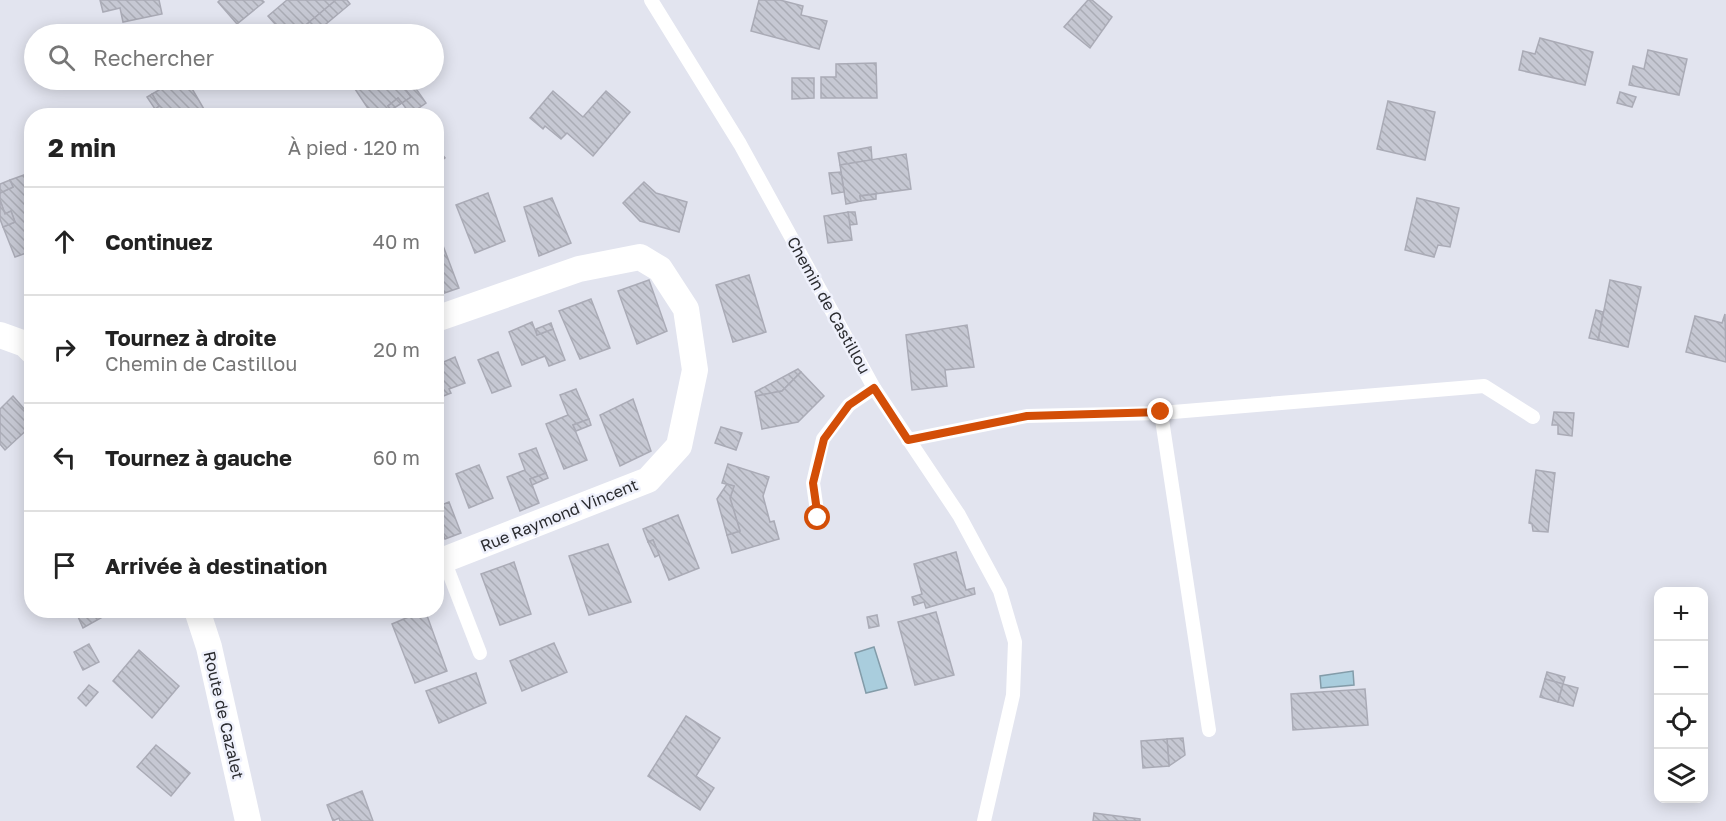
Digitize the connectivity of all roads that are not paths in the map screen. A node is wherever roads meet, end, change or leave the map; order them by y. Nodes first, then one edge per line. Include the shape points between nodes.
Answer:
1 (651, 0) edge
2 (444, 316) edge
3 (0, 335) edge
4 (24, 344) edge
5 (874, 388) junction
6 (1161, 412) junction
7 (1533, 417) dead end
8 (908, 440) junction
9 (818, 518) dead end
10 (444, 560) edge
11 (444, 571) edge
12 (200, 618) edge
13 (480, 653) dead end
14 (1209, 730) dead end
15 (248, 821) edge
16 (984, 821) edge

1 - 5 lane, Chemin de Castillou via 740,144
2 - 10 street, Rue Raymond Vincent via 579,269 640,257 660,269 686,309 695,370 679,446 648,480
3 - 4 street
5 - 8 lane, Chemin de Castillou
5 - 9 lane via 849,405 824,439 813,483
6 - 7 lane via 1485,386
6 - 8 lane via 1027,416
6 - 14 lane
8 - 16 lane, Chemin de Castillou via 959,514 1000,591 1015,642 1013,695
11 - 13 lane
12 - 15 street, Route de Cazalet

